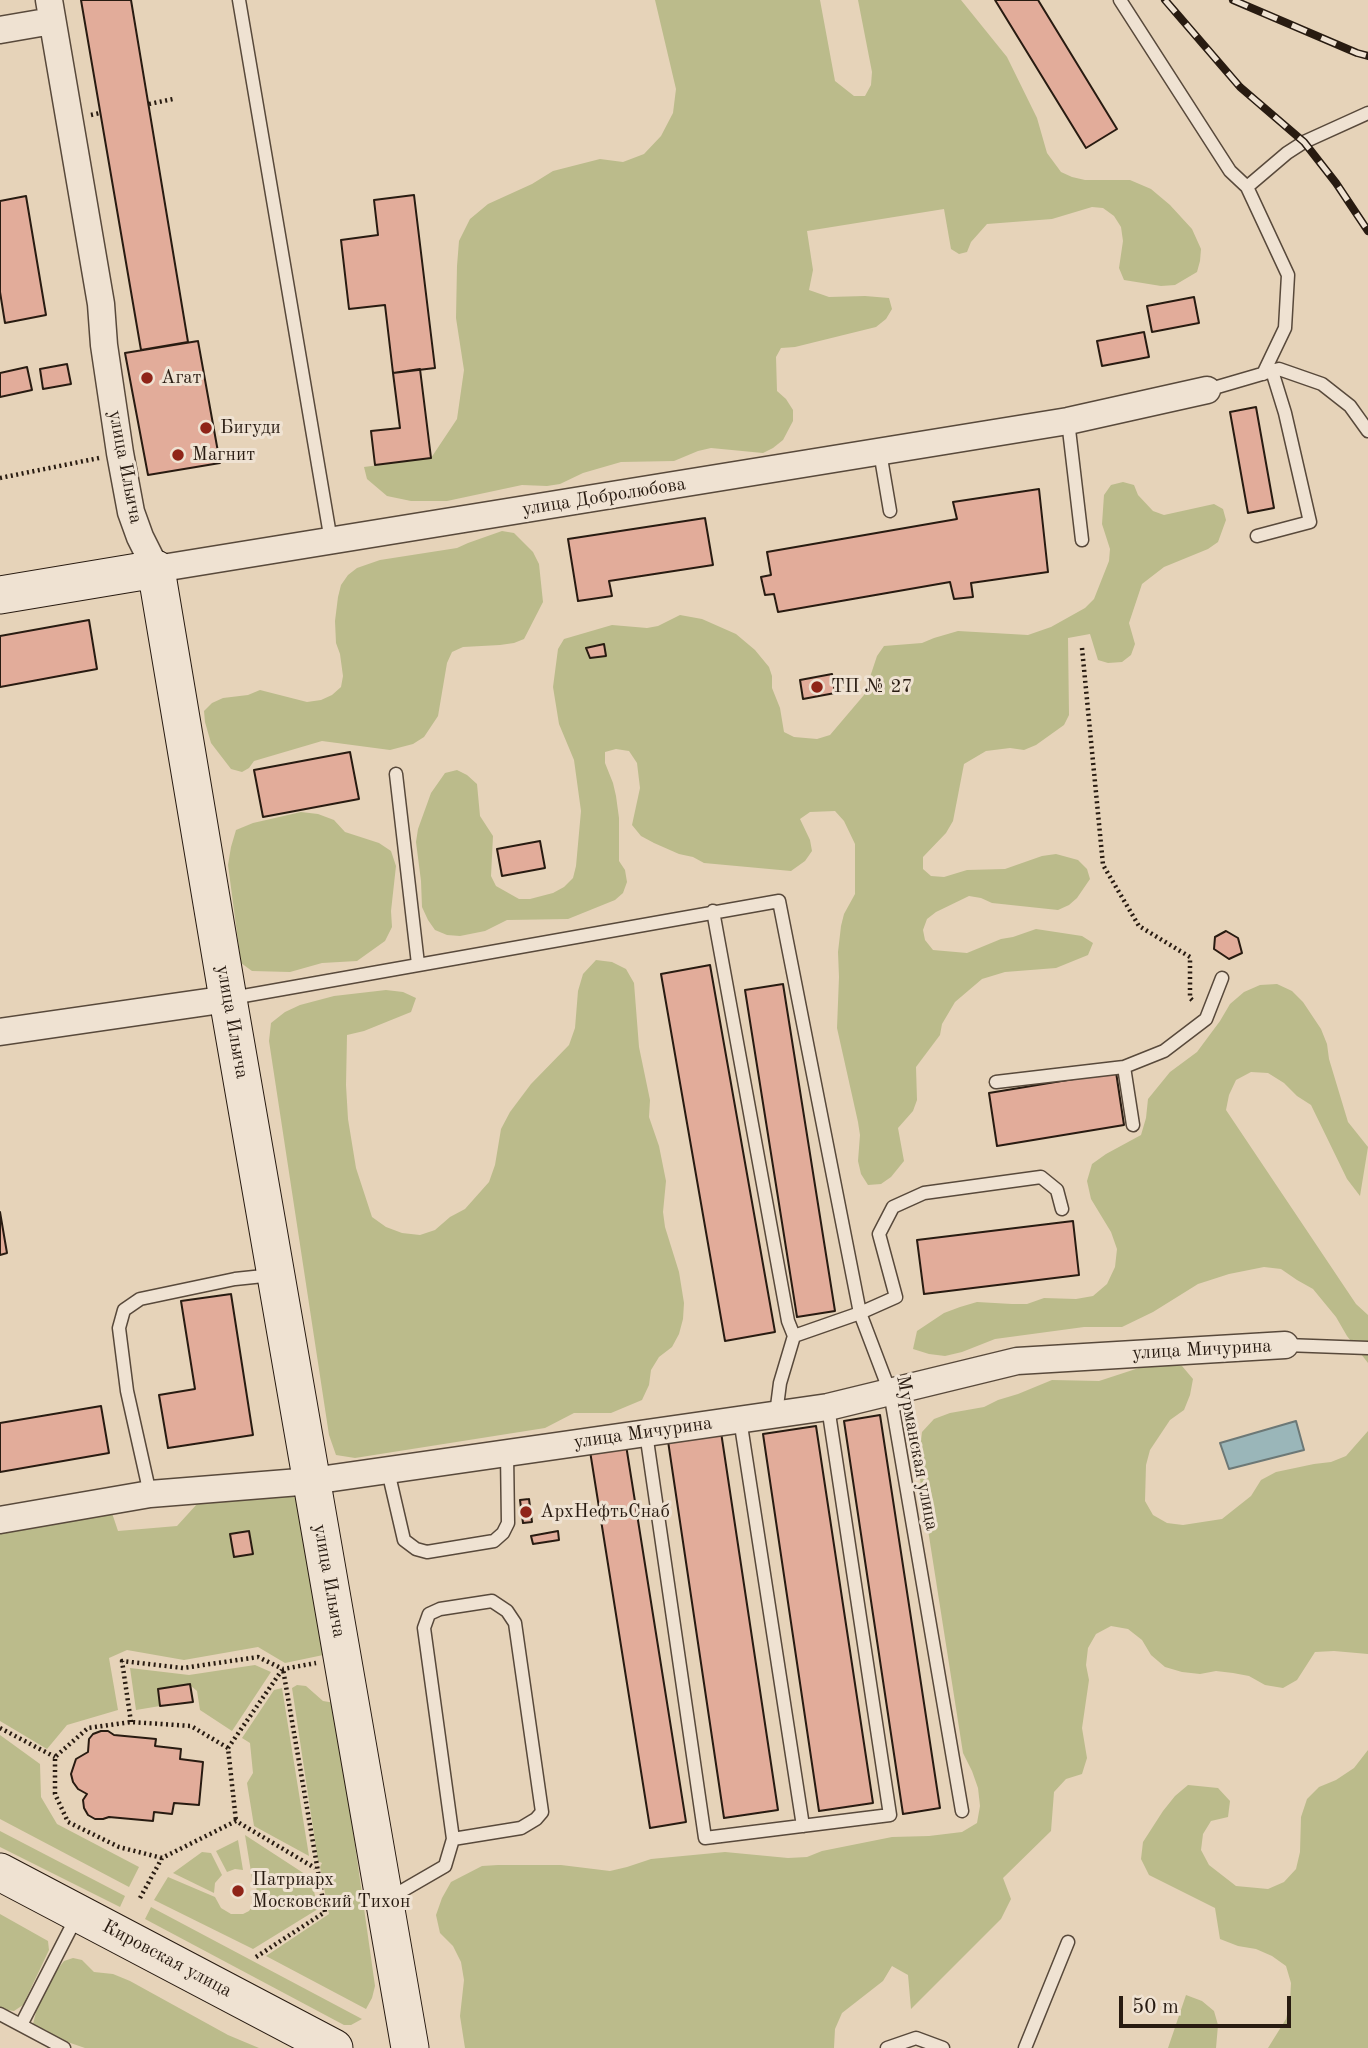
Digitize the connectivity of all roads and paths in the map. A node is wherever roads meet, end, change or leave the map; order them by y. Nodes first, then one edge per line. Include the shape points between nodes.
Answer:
1 (239, 0) edge
2 (1120, 0) edge
3 (50, 10) edge
4 (0, 30) edge
5 (173, 99) dead end
6 (149, 104) dead end
7 (1368, 113) edge
8 (1248, 187) junction
9 (1267, 372) junction
10 (1207, 390) joint
11 (1068, 421) junction
12 (1368, 431) edge
13 (880, 452) junction
14 (120, 453) junction
15 (0, 478) edge
16 (890, 511) dead end
17 (1257, 536) dead end
18 (1082, 540) dead end
19 (331, 541) junction
20 (156, 569) junction
21 (0, 595) edge
22 (1082, 648) dead end
23 (396, 774) dead end
24 (713, 911) junction
25 (418, 964) junction
26 (1222, 978) dead end
27 (228, 999) junction
28 (1206, 1019) junction
29 (0, 1032) edge
30 (1124, 1067) junction
31 (996, 1082) dead end
32 (1133, 1125) dead end
33 (1062, 1209) dead end
34 (276, 1274) junction
35 (860, 1313) junction
36 (794, 1336) junction
37 (1285, 1345) joint
38 (1368, 1348) edge
39 (890, 1392) junction
40 (828, 1407) junction
41 (776, 1414) junction
42 (740, 1419) junction
43 (646, 1433) junction
44 (507, 1453) junction
45 (388, 1471) junction
46 (312, 1481) junction
47 (150, 1494) junction
48 (0, 1520) edge
49 (283, 1669) junction
50 (131, 1722) junction
51 (0, 1728) edge
52 (228, 1748) junction
53 (55, 1757) junction
54 (962, 1811) dead end
55 (236, 1821) junction
56 (803, 1826) junction
57 (453, 1839) junction
58 (162, 1858) junction
59 (316, 1868) junction
60 (0, 1872) edge
61 (140, 1898) dead end
62 (385, 1901) junction
63 (79, 1912) junction
64 (1068, 1942) dead end
65 (256, 1958) dead end
66 (0, 2014) edge
67 (21, 2025) junction
68 (64, 2048) edge
69 (334, 2048) edge
70 (411, 2048) edge
71 (887, 2048) edge
72 (943, 2048) edge
73 (1025, 2048) edge

1 - 19 lane
2 - 8 lane via 1230,171
3 - 4 street
3 - 14 street, улица Ильича via 101,304
5 - 6 path
7 - 8 lane via 1304,142
8 - 9 lane via 1288,275 1285,328
9 - 10 lane
9 - 12 lane via 1279,369 1322,384 1350,406
9 - 17 lane via 1285,413 1310,523
10 - 11 street, улица Добролюбова
11 - 13 street, улица Добролюбова
11 - 18 lane
13 - 16 lane
13 - 19 street, улица Добролюбова
14 - 15 path
14 - 20 street, улица Ильича via 131,512
19 - 20 street, улица Добролюбова
20 - 21 street, улица Добролюбова
20 - 27 street, улица Ильича
22 - 28 path via 1103,866 1139,926 1190,957 1190,998
23 - 25 lane
24 - 25 lane
24 - 35 lane, Мурманская улица via 779,901
24 - 36 lane
25 - 27 lane
26 - 28 lane
27 - 29 street
27 - 34 street, улица Ильича
28 - 30 lane via 1164,1051
30 - 31 lane
30 - 32 lane
33 - 35 lane via 1057,1190 1041,1177 924,1193 893,1207 880,1234 896,1297
34 - 46 street, улица Ильича
34 - 47 lane via 140,1299 124,1310 118,1328
35 - 36 lane
35 - 39 lane, Мурманская улица
36 - 41 lane
37 - 38 lane
37 - 39 street, улица Мичурина via 1017,1361
39 - 40 street, улица Мичурина
39 - 54 lane, Мурманская улица
40 - 41 street, улица Мичурина
40 - 56 lane via 890,1815
41 - 42 street, улица Мичурина
42 - 43 street, улица Мичурина
42 - 56 lane
43 - 44 street, улица Мичурина
43 - 56 lane via 705,1838
44 - 45 street, улица Мичурина
44 - 45 lane via 508,1523 503,1533 494,1541 427,1552 404,1540
45 - 46 street, улица Мичурина
46 - 47 street, улица Мичурина
46 - 62 street, улица Ильича
47 - 48 street, улица Мичурина
49 - 50 path via 258,1657 183,1668 122,1661
49 - 52 path
49 - 59 path
50 - 52 path via 191,1726
50 - 53 path via 88,1728
51 - 53 path
52 - 55 path
53 - 58 path via 55,1794 68,1822 119,1847
55 - 58 path
55 - 59 path
57 - 57 lane via 522,1828 541,1812 514,1623 507,1611 492,1601 440,1609 429,1614 424,1628
57 - 62 lane via 445,1866
58 - 61 path
59 - 65 path via 325,1912
60 - 63 street, Кировская улица
62 - 70 street, улица Ильича
63 - 67 lane
63 - 69 street, Кировская улица
64 - 73 lane
66 - 67 lane
67 - 68 lane
71 - 72 lane via 916,2038

